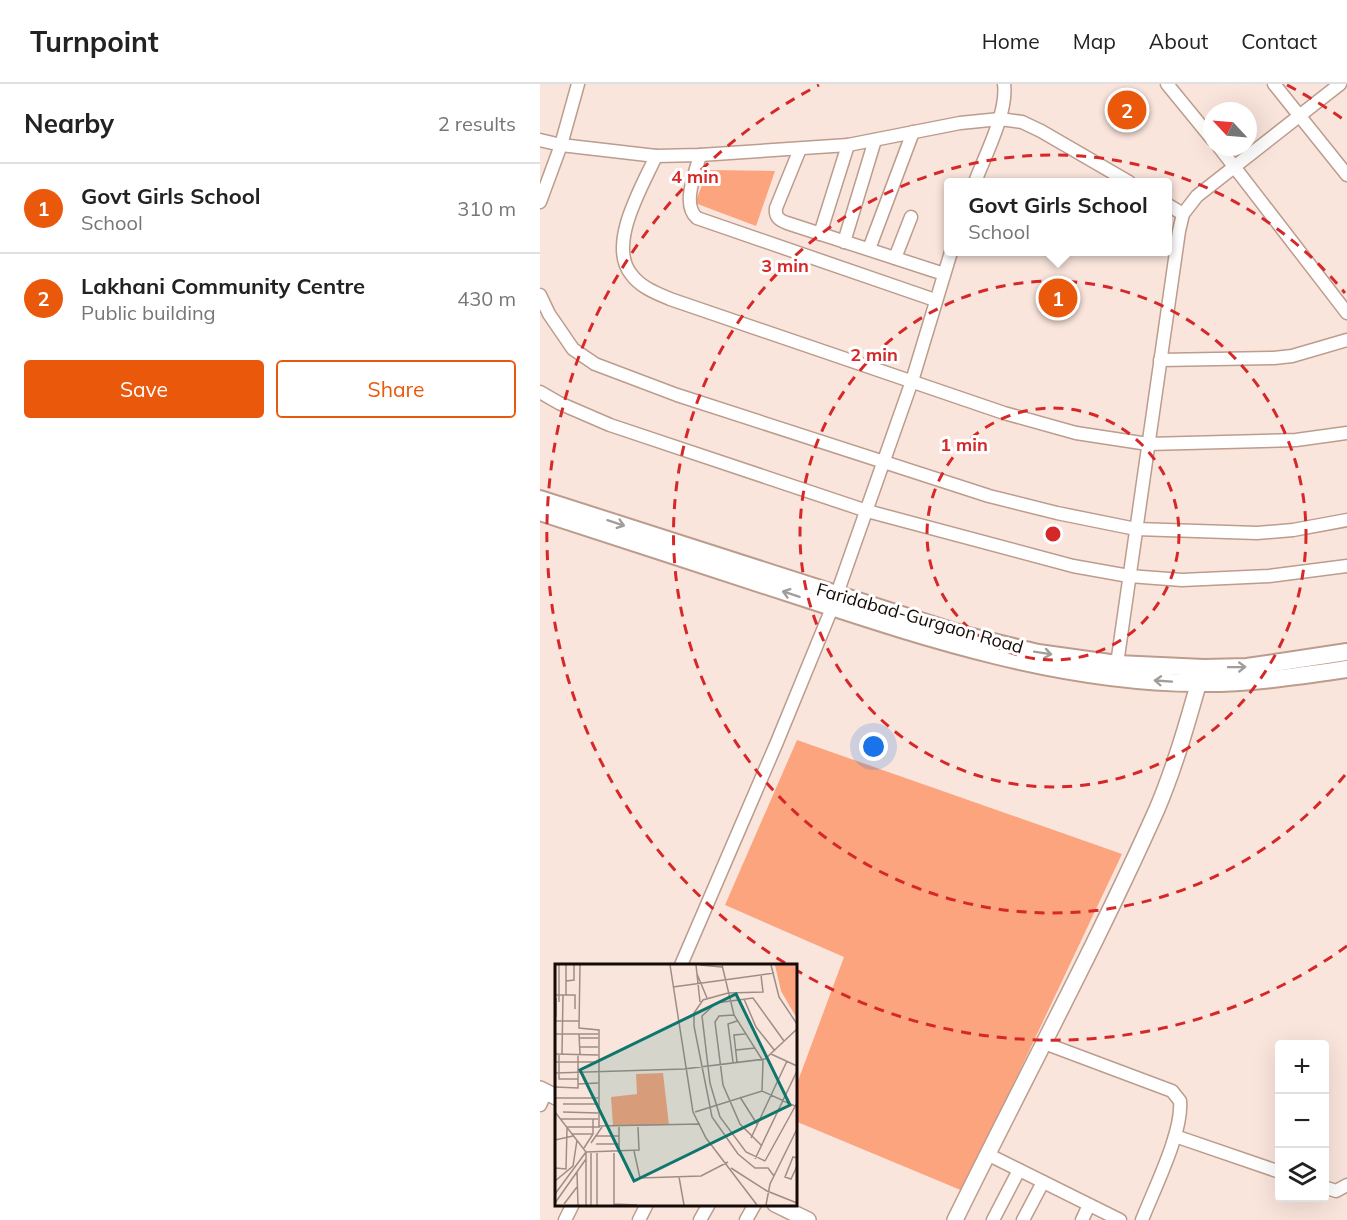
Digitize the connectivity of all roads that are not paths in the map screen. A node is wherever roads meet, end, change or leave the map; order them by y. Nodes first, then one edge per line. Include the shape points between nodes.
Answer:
1 (579, 84) edge
2 (1004, 84) edge
3 (1167, 84) edge
4 (1274, 84) edge
5 (1340, 84) edge
6 (1300, 116) junction
7 (1000, 119) junction
8 (1203, 128) edge
9 (913, 132) junction
10 (540, 140) edge
11 (875, 140) junction
12 (561, 145) junction
13 (848, 145) junction
14 (800, 149) junction
15 (700, 155) junction
16 (656, 156) junction
17 (1226, 156) edge
18 (1235, 167) junction
19 (1347, 175) edge
20 (977, 178) edge
21 (1121, 178) edge
22 (540, 202) edge
23 (1172, 208) edge
24 (1183, 214) junction
25 (911, 217) dead end
26 (820, 234) junction
27 (844, 242) junction
28 (869, 249) junction
29 (950, 256) edge
30 (895, 258) junction
31 (944, 274) junction
32 (540, 295) edge
33 (935, 300) junction
34 (1347, 312) edge
35 (1347, 340) edge
36 (1160, 360) junction
37 (912, 381) junction
38 (540, 392) edge
39 (1347, 433) edge
40 (1148, 444) junction
41 (884, 462) junction
42 (540, 499) edge
43 (867, 511) junction
44 (540, 512) edge
45 (1347, 520) edge
46 (1136, 529) junction
47 (1347, 566) edge
48 (1129, 576) junction
49 (834, 601) junction
50 (1347, 652) edge
51 (1117, 664) junction
52 (1347, 669) edge
53 (1201, 675) junction
54 (681, 964) edge
55 (1044, 1043) junction
56 (1175, 1136) junction
57 (987, 1154) junction
58 (1019, 1170) junction
59 (1275, 1170) edge
60 (1043, 1182) junction
61 (1347, 1185) edge
62 (1329, 1189) edge
63 (572, 1205) edge
64 (646, 1205) edge
65 (708, 1205) edge
66 (754, 1205) edge
67 (777, 1205) edge
68 (1089, 1205) junction
69 (791, 1216) edge
70 (565, 1220) edge
71 (639, 1220) edge
72 (700, 1220) edge
73 (746, 1220) edge
74 (808, 1220) edge
75 (955, 1220) edge
76 (993, 1220) edge
77 (1023, 1220) edge
78 (1082, 1220) edge
79 (1120, 1220) edge
80 (1142, 1220) edge

1 - 12 street
2 - 7 street via 1005,103
3 - 8 street
4 - 6 street
5 - 6 street
6 - 18 street
6 - 19 street
7 - 9 street
7 - 20 street
7 - 21 street via 1022,122 1041,131
9 - 11 street
9 - 28 street
10 - 12 street
11 - 13 street
11 - 27 street
12 - 16 street
12 - 22 street
13 - 14 street
13 - 26 street
14 - 15 street
14 - 26 street via 775,213 781,221
15 - 16 street
15 - 33 street via 690,200 692,214 697,218
16 - 37 street via 624,234 624,260 639,282 670,299
17 - 18 street
18 - 24 street via 1197,196
18 - 34 street
23 - 24 street
24 - 36 street
25 - 30 street
26 - 27 street
27 - 28 street
28 - 30 street
29 - 31 street
30 - 31 street
31 - 33 street
32 - 41 street via 573,349 594,364
33 - 37 street
35 - 36 street via 1274,358
36 - 40 street
37 - 40 street via 1036,423
37 - 41 street
38 - 43 street via 610,425
39 - 40 street via 1296,440
40 - 46 street
41 - 43 street
41 - 46 street via 1017,504
42 -> 49 main road, Faridabad-Gurgaon Road
43 - 48 street via 1050,561
43 - 49 street
49 -> 44 main road, Faridabad-Gurgaon Road
45 - 46 street via 1257,533
46 - 48 street
47 - 48 street via 1197,580
48 - 51 street
49 -> 51 main road, Faridabad-Gurgaon Road via 1038,653
53 -> 49 main road, Faridabad-Gurgaon Road via 1137,679 1056,670 984,654
49 - 54 street
53 -> 50 main road, Faridabad-Gurgaon Road
51 - 53 main road, Faridabad-Gurgaon Road
52 - 53 main road, Faridabad-Gurgaon Road via 1303,676
53 - 55 street via 1157,808
55 - 56 street via 1172,1091 1181,1108
55 - 57 street
56 - 59 street
56 - 80 street
57 - 58 street
57 - 75 street
58 - 60 street
58 - 76 street
60 - 68 street
60 - 77 street
61 - 62 street via 1336,1191
63 - 70 street
64 - 71 street
65 - 72 street
66 - 73 street
67 - 69 street
68 - 78 street
68 - 79 street
69 - 74 street

